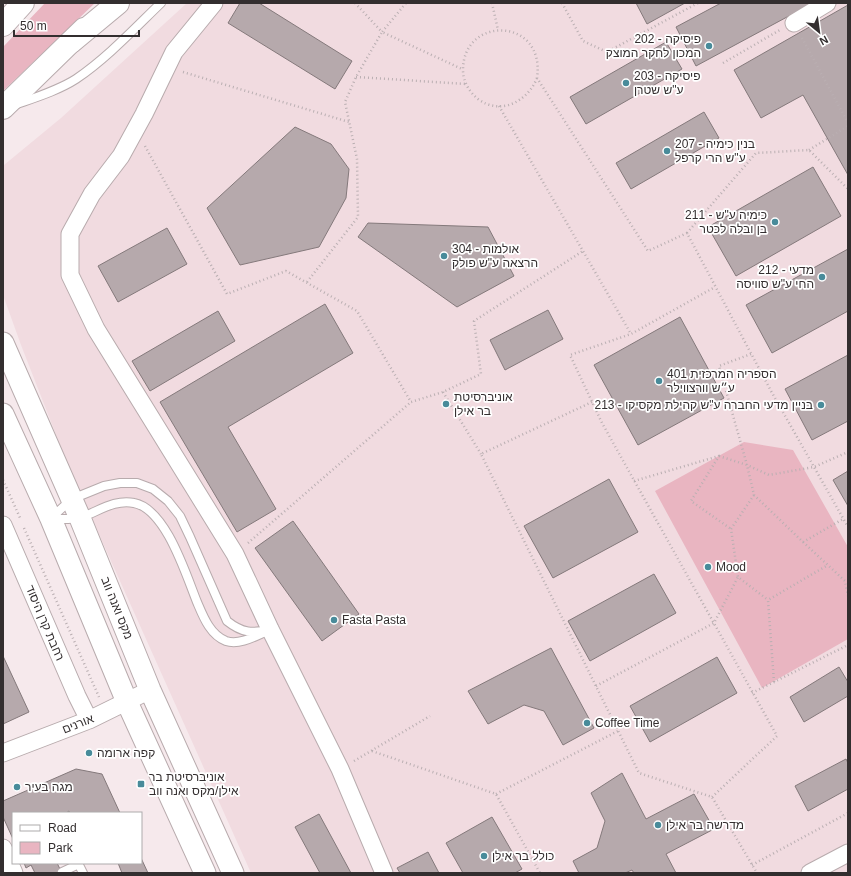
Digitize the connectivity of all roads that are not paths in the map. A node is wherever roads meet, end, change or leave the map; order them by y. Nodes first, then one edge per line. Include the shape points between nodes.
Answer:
1 (24, 3) edge
2 (110, 3) edge
3 (118, 3) edge
4 (161, 3) edge
5 (214, 3) edge
6 (827, 3) edge
7 (794, 22) road end
8 (3, 26) edge
9 (71, 42) junction
10 (3, 108) edge
11 (3, 343) edge
12 (3, 414) edge
13 (72, 499) junction
14 (80, 518) junction
15 (51, 519) junction
16 (3, 525) edge
17 (270, 629) junction
18 (150, 690) junction
19 (127, 702) junction
20 (89, 720) junction
21 (3, 753) edge
22 (3, 848) edge
23 (848, 853) edge
24 (78, 864) edge
25 (62, 872) edge
26 (14, 873) edge
27 (83, 873) edge
28 (205, 873) edge
29 (233, 873) edge
30 (384, 873) edge
31 (810, 873) edge

1 - 8 main road
2 - 9 main road
3 - 9 main road
4 - 10 lane via 97,63 75,79 43,95
5 - 17 street via 174,52 122,156 92,194 70,234 70,275 96,329 235,554
6 - 7 street
9 - 10 main road
11 - 13 street, מקס ואנה ווב
12 - 15 street
13 - 14 street, מקס ואנה ווב
13 - 15 lane
13 - 17 lane via 104,486 120,483 137,483 153,489 168,501 180,516 228,621 247,631
14 - 15 lane
14 - 17 lane via 121,502 148,508 168,533 202,613 217,636 226,641 241,642
14 - 18 street, מקס ואנה ווב
15 - 19 street
16 - 20 street, רחבת קרן היסוד
17 - 30 street via 340,769
18 - 19 street, אורנים
18 - 29 street, מקס ואנה ווב
19 - 20 street, אורנים
19 - 28 street
20 - 21 street, אורנים
22 - 26 street
23 - 31 street
24 - 25 lane
24 - 27 lane

